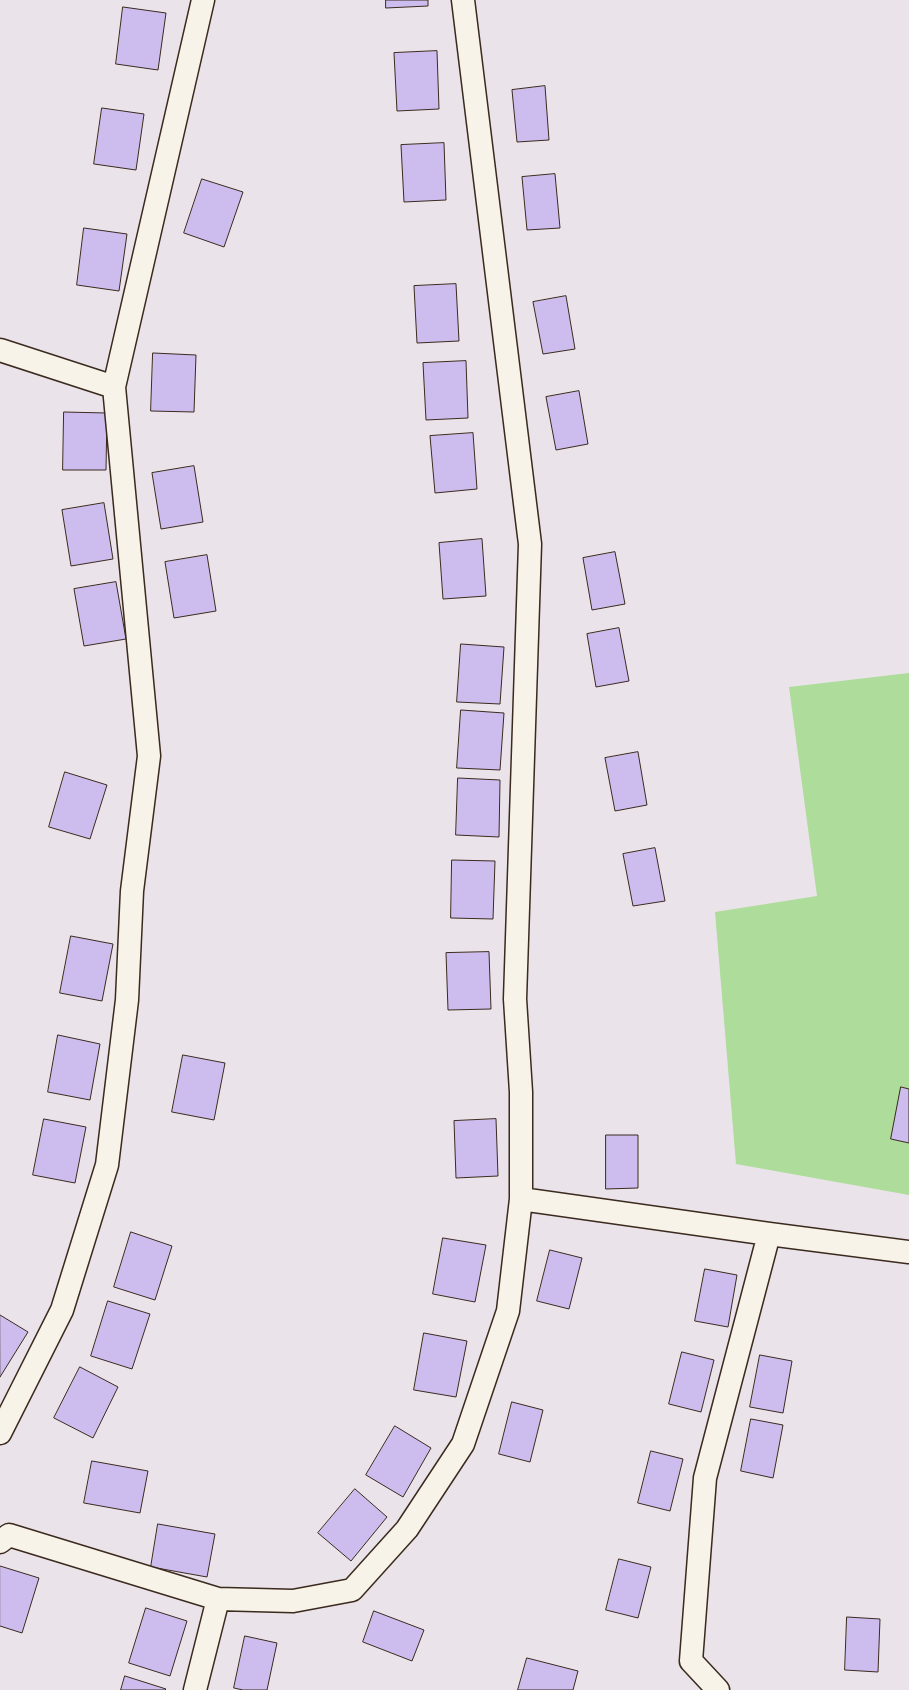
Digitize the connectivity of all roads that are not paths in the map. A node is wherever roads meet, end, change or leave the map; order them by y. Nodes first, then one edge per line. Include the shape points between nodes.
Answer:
1 (203, 0) edge
2 (463, 0) edge
3 (0, 350) edge
4 (114, 387) junction
5 (521, 1199) junction
6 (769, 1234) junction
7 (909, 1252) edge
8 (0, 1433) edge
9 (0, 1542) edge
10 (218, 1599) junction
11 (195, 1690) edge
12 (718, 1690) edge

1 - 4 street
2 - 5 street via 530,544 515,999 521,1092
3 - 4 street
4 - 8 street via 149,756 132,891 128,1000 106,1165 62,1310
5 - 6 street
5 - 10 street via 508,1311 463,1444 407,1529 352,1590 293,1601
6 - 7 street
6 - 12 street via 705,1478 691,1661
9 - 10 street via 9,1535
10 - 11 street

